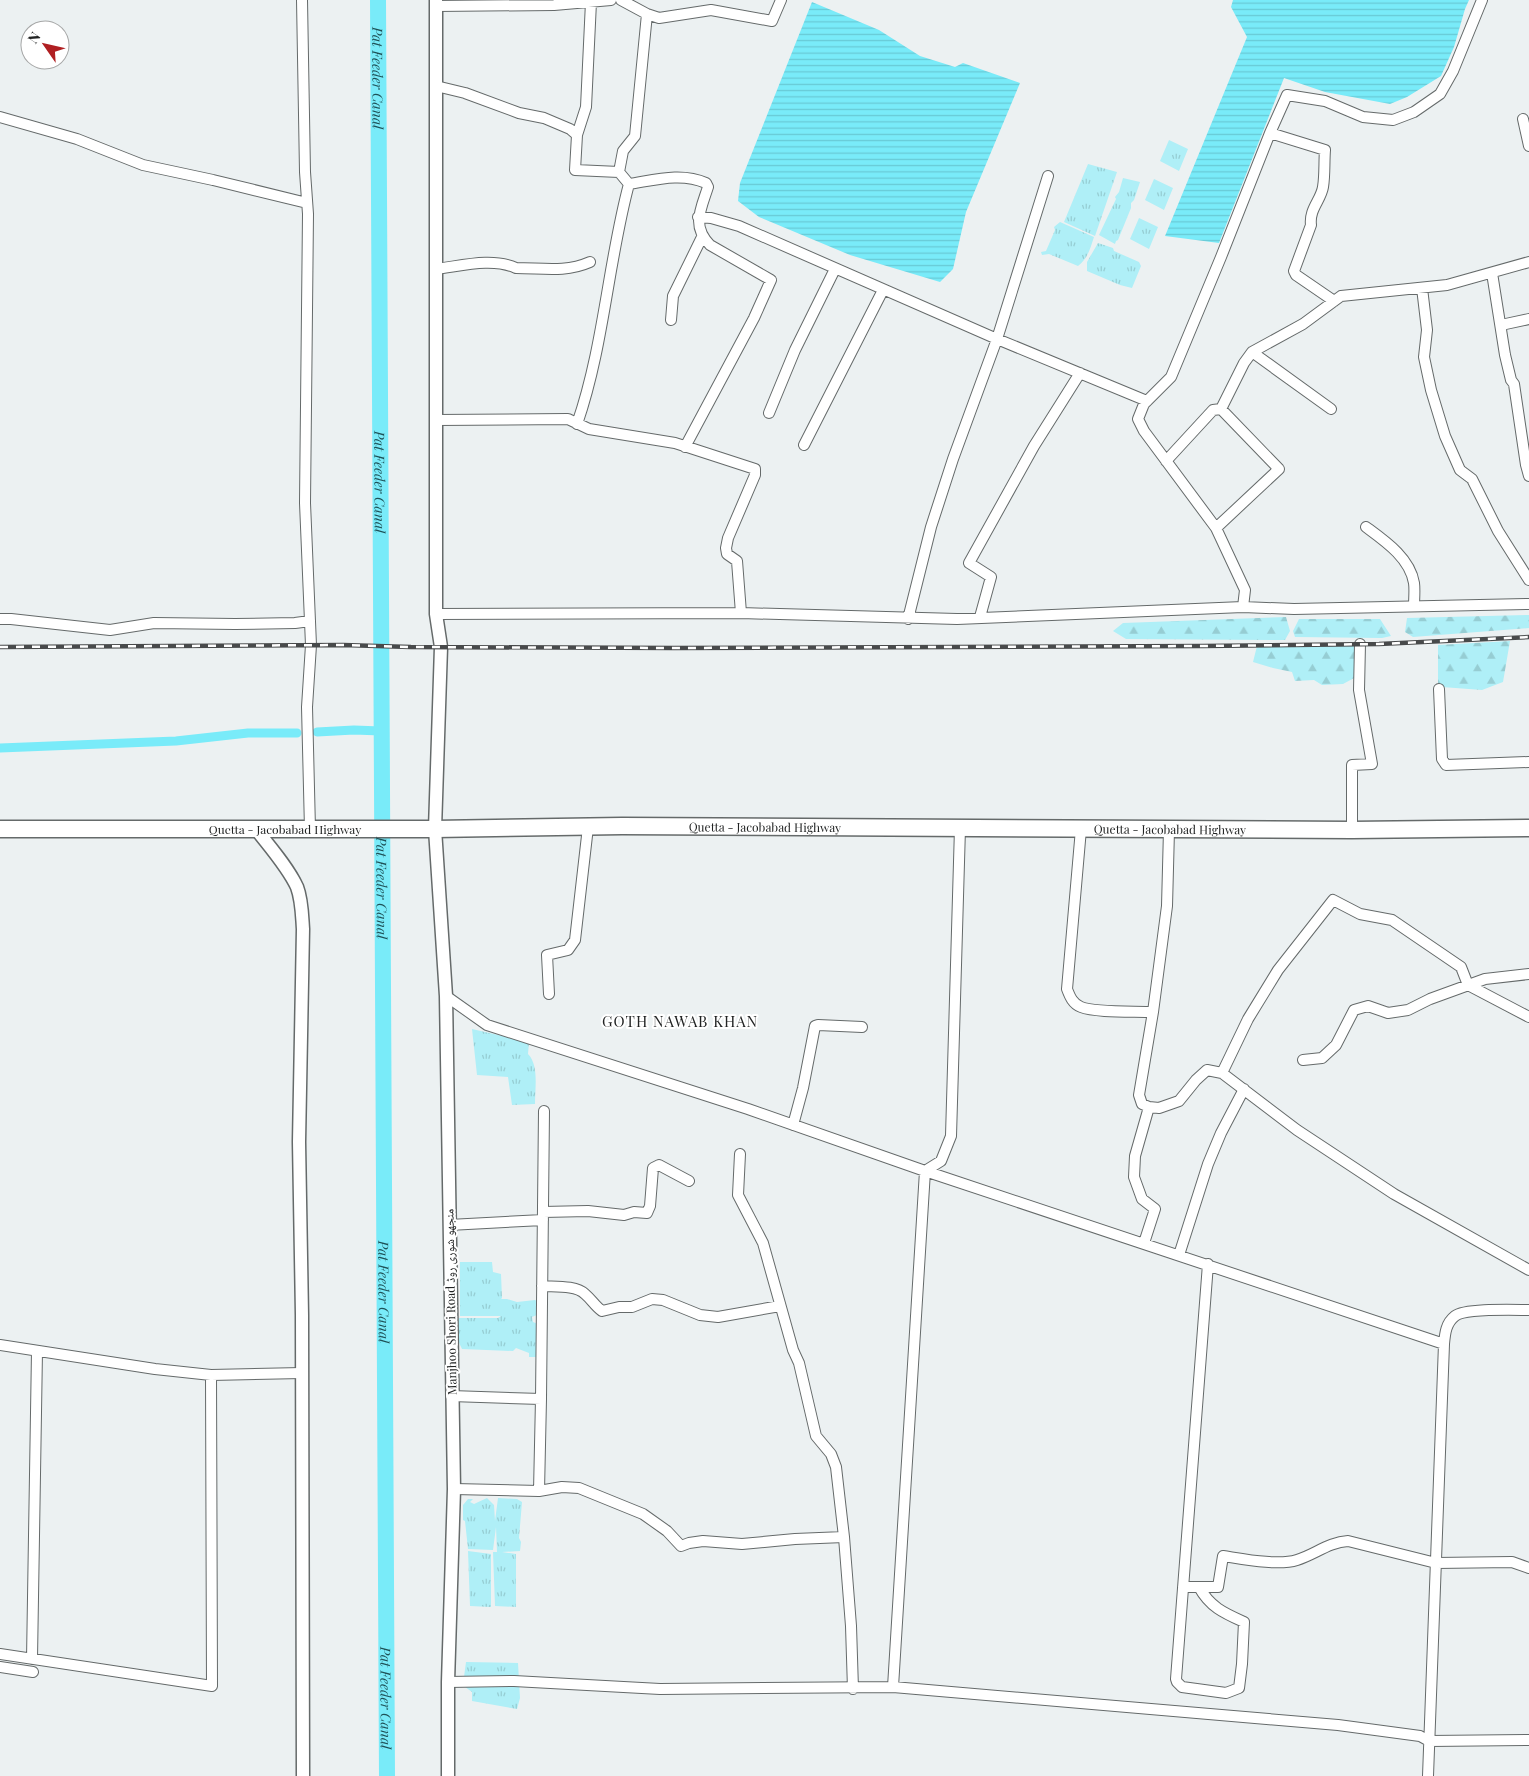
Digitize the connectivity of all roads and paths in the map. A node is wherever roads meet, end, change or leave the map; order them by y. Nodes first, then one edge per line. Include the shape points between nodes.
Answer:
1 (302, 0) edge
2 (611, 0) edge
3 (621, 0) edge
4 (781, 0) edge
5 (1482, 0) edge
6 (591, 2) junction
7 (436, 3) edge
8 (647, 14) junction
9 (436, 86) junction
10 (0, 117) edge
11 (1523, 119) dead end
12 (1270, 133) junction
13 (577, 135) junction
14 (1529, 146) edge
15 (619, 172) junction
16 (1048, 176) dead end
17 (629, 184) junction
18 (307, 203) junction
19 (698, 217) junction
20 (702, 237) junction
21 (590, 262) dead end
22 (1529, 262) edge
23 (436, 269) junction
24 (835, 269) junction
25 (1492, 273) junction
26 (1422, 288) junction
27 (883, 290) junction
28 (1334, 301) junction
29 (1529, 319) edge
30 (671, 320) dead end
31 (1501, 325) junction
32 (998, 339) junction
33 (1252, 352) junction
34 (1080, 373) junction
35 (1147, 401) junction
36 (1221, 409) junction
37 (1332, 409) dead end
38 (769, 412) dead end
39 (436, 420) junction
40 (577, 424) junction
41 (804, 445) dead end
42 (686, 447) junction
43 (1166, 461) junction
44 (1529, 476) edge
45 (1366, 527) dead end
46 (1216, 528) junction
47 (1529, 580) edge
48 (1529, 604) edge
49 (1414, 606) junction
50 (1243, 607) junction
51 (741, 613) junction
52 (436, 614) junction
53 (980, 617) junction
54 (908, 618) junction
55 (0, 619) edge
56 (310, 621) junction
57 (1360, 644) dead end
58 (1440, 689) dead end
59 (1529, 762) edge
60 (588, 827) junction
61 (960, 828) junction
62 (1529, 828) edge
63 (0, 829) edge
64 (256, 829) junction
65 (310, 829) junction
66 (435, 829) junction
67 (1081, 829) junction
68 (1169, 830) junction
69 (1352, 830) junction
70 (1529, 974) edge
71 (1468, 985) junction
72 (549, 994) dead end
73 (446, 996) junction
74 (1153, 1012) junction
75 (1529, 1017) edge
76 (862, 1027) dead end
77 (1303, 1060) dead end
78 (1222, 1073) junction
79 (1244, 1089) junction
80 (1149, 1107) junction
81 (544, 1111) dead end
82 (792, 1125) junction
83 (740, 1154) dead end
84 (925, 1171) junction
85 (689, 1181) dead end
86 (543, 1216) junction
87 (449, 1225) junction
88 (1144, 1243) junction
89 (1179, 1255) junction
90 (1208, 1264) junction
91 (1529, 1270) edge
92 (542, 1286) junction
93 (780, 1306) junction
94 (1529, 1310) edge
95 (1444, 1344) junction
96 (0, 1345) edge
97 (37, 1351) junction
98 (302, 1373) junction
99 (211, 1375) junction
100 (451, 1396) junction
101 (541, 1398) junction
102 (454, 1489) junction
103 (538, 1491) junction
104 (844, 1537) junction
105 (1436, 1563) junction
106 (1529, 1568) edge
107 (1183, 1587) junction
108 (1199, 1587) junction
109 (0, 1654) edge
110 (32, 1659) junction
111 (0, 1667) edge
112 (33, 1672) dead end
113 (448, 1682) junction
114 (893, 1687) junction
115 (853, 1688) junction
116 (1529, 1740) edge
117 (1429, 1741) junction
118 (303, 1776) edge
119 (448, 1776) edge
120 (1428, 1776) edge

1 - 18 street
2 - 6 street
3 - 8 street
4 - 8 street via 772,21 711,10 659,18
5 - 12 street via 1440,94 1414,112 1393,120 1363,117 1325,100 1287,96
6 - 7 street via 554,5
6 - 13 street via 586,107
7 - 9 street, Manjhoo Shori Road منجھو شوری روڈ
8 - 15 street via 635,136 623,152
9 - 13 street via 544,118
9 - 23 street, Manjhoo Shori Road منجھو شوری روڈ
10 - 18 street via 77,139 143,165
11 - 14 street
12 - 28 street via 1325,150 1323,188 1294,271
12 - 35 street via 1171,376
13 - 15 street via 575,170
15 - 17 street
16 - 32 street
17 - 19 street via 680,177 706,183 708,187
17 - 40 street via 591,372
18 - 56 street via 305,503
19 - 20 street
19 - 24 street via 739,226
20 - 30 street via 673,296
20 - 42 street via 710,245 771,280
21 - 23 street via 566,270 516,268 481,262
22 - 25 street
23 - 39 street, Manjhoo Shori Road منجھو شوری روڈ
24 - 27 street
24 - 38 street
25 - 26 street
25 - 31 street
26 - 28 street via 1341,296
26 - 47 street via 1427,330 1424,357 1445,436 1460,470 1472,479 1498,531
27 - 32 street
27 - 41 street
28 - 33 street via 1303,324
29 - 31 street
31 - 44 street
32 - 34 street
32 - 54 street via 931,527
33 - 36 street
33 - 37 street
34 - 35 street
34 - 53 street via 1034,446 969,563 991,576
35 - 43 street via 1138,419
36 - 43 street via 1213,410
36 - 46 street via 1279,470
39 - 40 street via 568,420
39 - 52 street, Manjhoo Shori Road منجھو شوری روڈ
40 - 42 street
42 - 51 street via 756,468 726,548 727,554 737,561
43 - 46 street
45 - 49 street via 1404,560 1414,582
46 - 50 street via 1245,590
48 - 49 street
49 - 50 street
50 - 53 street
51 - 52 street
51 - 54 street
52 - 66 street, Manjhoo Shori Road منجھو شوری روڈ via 441,647
53 - 54 street
55 - 56 street via 110,630 154,623
56 - 65 street via 306,707
57 - 69 street via 1359,690 1372,764 1352,765
58 - 59 street via 1442,759 1446,765
60 - 61 highway, Quetta - Jacobabad Highway
60 - 66 highway, Quetta - Jacobabad Highway
60 - 72 street via 575,940 568,950 547,955
61 - 67 highway, Quetta - Jacobabad Highway
61 - 84 street via 951,1136 941,1161
62 - 69 highway, Quetta - Jacobabad Highway
63 - 64 highway, Quetta - Jacobabad Highway
64 - 65 highway, Quetta - Jacobabad Highway
64 - 98 street via 297,887 304,929 299,1142
65 - 66 highway, Quetta - Jacobabad Highway
66 - 73 street, Manjhoo Shori Road منجھو شوری روڈ
67 - 68 highway, Quetta - Jacobabad Highway
67 - 74 street via 1069,997 1087,1008
68 - 69 highway, Quetta - Jacobabad Highway
68 - 74 street via 1167,906
70 - 71 street via 1485,979
71 - 75 street
71 - 77 street via 1408,1010 1388,1014 1368,1006 1354,1010 1336,1045 1322,1058
71 - 78 street via 1461,967 1392,920 1360,914 1333,900 1278,970 1248,1019
73 - 82 street via 487,1024
73 - 87 street, Manjhoo Shori Road منجھو شوری روڈ
74 - 80 street via 1139,1095 1142,1104
76 - 82 street via 815,1026
78 - 79 street
78 - 80 street via 1207,1070 1179,1101 1159,1108
79 - 89 street via 1208,1164
79 - 91 street via 1297,1130 1394,1194
80 - 88 street via 1135,1156 1134,1177 1142,1199 1155,1209
81 - 86 street
82 - 84 street
83 - 93 street via 738,1195 763,1243
84 - 88 street
84 - 114 street
85 - 86 street via 659,1165 653,1168 647,1213 624,1215 588,1211
86 - 87 street
86 - 92 street
87 - 100 street, Manjhoo Shori Road منجھو شوری روڈ
88 - 89 street
89 - 90 street
90 - 95 street
90 - 107 street
92 - 93 street via 584,1292 602,1311 632,1307 652,1299 663,1300 700,1315 718,1317
92 - 101 street
93 - 104 street via 799,1363 816,1436 831,1454 836,1467
94 - 95 street via 1456,1314 1446,1326
95 - 105 street
96 - 97 street
97 - 99 street
97 - 110 street
98 - 99 street
98 - 118 street
99 - 110 street via 212,1686
100 - 101 street
100 - 102 street, Manjhoo Shori Road منجھو شوری روڈ
101 - 103 street
102 - 103 street
102 - 113 street, Manjhoo Shori Road منجھو شوری روڈ
103 - 104 street via 579,1488 624,1505 667,1531 681,1546 703,1540 742,1544
104 - 115 street
105 - 106 street via 1512,1562
105 - 108 street via 1348,1541 1293,1561 1223,1556 1218,1587
105 - 117 street
107 - 108 street
107 - 108 street via 1177,1682 1188,1688 1230,1692 1239,1688 1244,1622 1214,1607
109 - 110 street
111 - 112 street
113 - 115 street via 514,1681 660,1689
113 - 119 street, Manjhoo Shori Road منجھو شوری روڈ
114 - 115 street
114 - 117 street via 1338,1725 1420,1736
116 - 117 street
117 - 120 street

